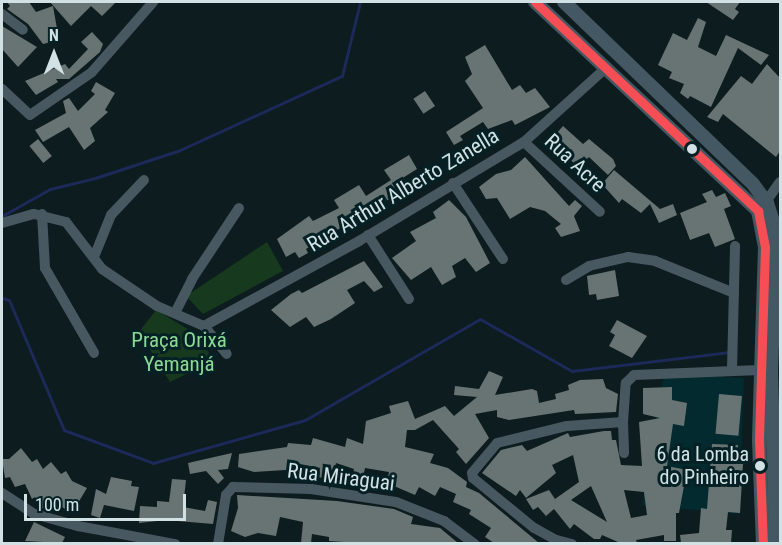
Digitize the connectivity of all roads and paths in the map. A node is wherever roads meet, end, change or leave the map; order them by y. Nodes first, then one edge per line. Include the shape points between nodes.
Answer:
1 (153, 2) edge
2 (535, 2) edge
3 (564, 2) edge
4 (2, 14) edge
5 (23, 30) dead end
6 (607, 67) junction
7 (2, 88) edge
8 (524, 142) junction
9 (144, 180) dead end
10 (780, 182) edge
11 (453, 183) junction
12 (762, 207) junction
13 (239, 208) dead end
14 (600, 212) dead end
15 (42, 214) junction
16 (2, 223) edge
17 (368, 235) junction
18 (735, 246) dead end
19 (94, 257) junction
20 (503, 259) dead end
21 (566, 280) dead end
22 (734, 293) junction
23 (409, 299) dead end
24 (777, 304) edge
25 (175, 313) junction
26 (204, 326) junction
27 (766, 348) junction
28 (94, 353) dead end
29 (227, 354) dead end
30 (732, 370) junction
31 (760, 370) junction
32 (623, 422) junction
33 (624, 453) dead end
34 (2, 494) edge
35 (175, 543) edge
36 (218, 543) edge
37 (474, 543) edge
38 (572, 543) edge
39 (763, 543) edge
40 (776, 543) edge

1 - 7 street via 92,72 30,115
2 - 6 main road
3 - 12 main road via 753,184
4 - 5 street
6 - 8 street, Rua Arthur Alberto Zanella
6 - 12 main road
8 - 11 street, Rua Arthur Alberto Zanella
8 - 14 street, Rua Acre
9 - 19 street via 111,215
10 - 12 street
11 - 17 street, Rua Arthur Alberto Zanella
11 - 20 street
12 - 24 main road via 776,230
12 - 27 main road
13 - 25 street via 192,279
15 - 16 street
15 - 19 street via 66,222
15 - 28 street via 45,268
17 - 23 street
17 - 26 street, Rua Arthur Alberto Zanella
18 - 22 street
19 - 25 street via 102,269
21 - 22 street via 589,266 628,257 666,264
22 - 30 street
24 - 27 main road
25 - 26 street
26 - 29 street
27 - 31 main road
27 - 40 main road
30 - 31 street
30 - 32 street via 634,375 626,383
31 - 39 main road
32 - 33 street
32 - 38 street via 567,426 515,436 497,443 472,473 534,528 556,540
34 - 35 street via 34,514
36 - 37 street, Rua Miraguai via 228,490 311,489 396,502 444,521

